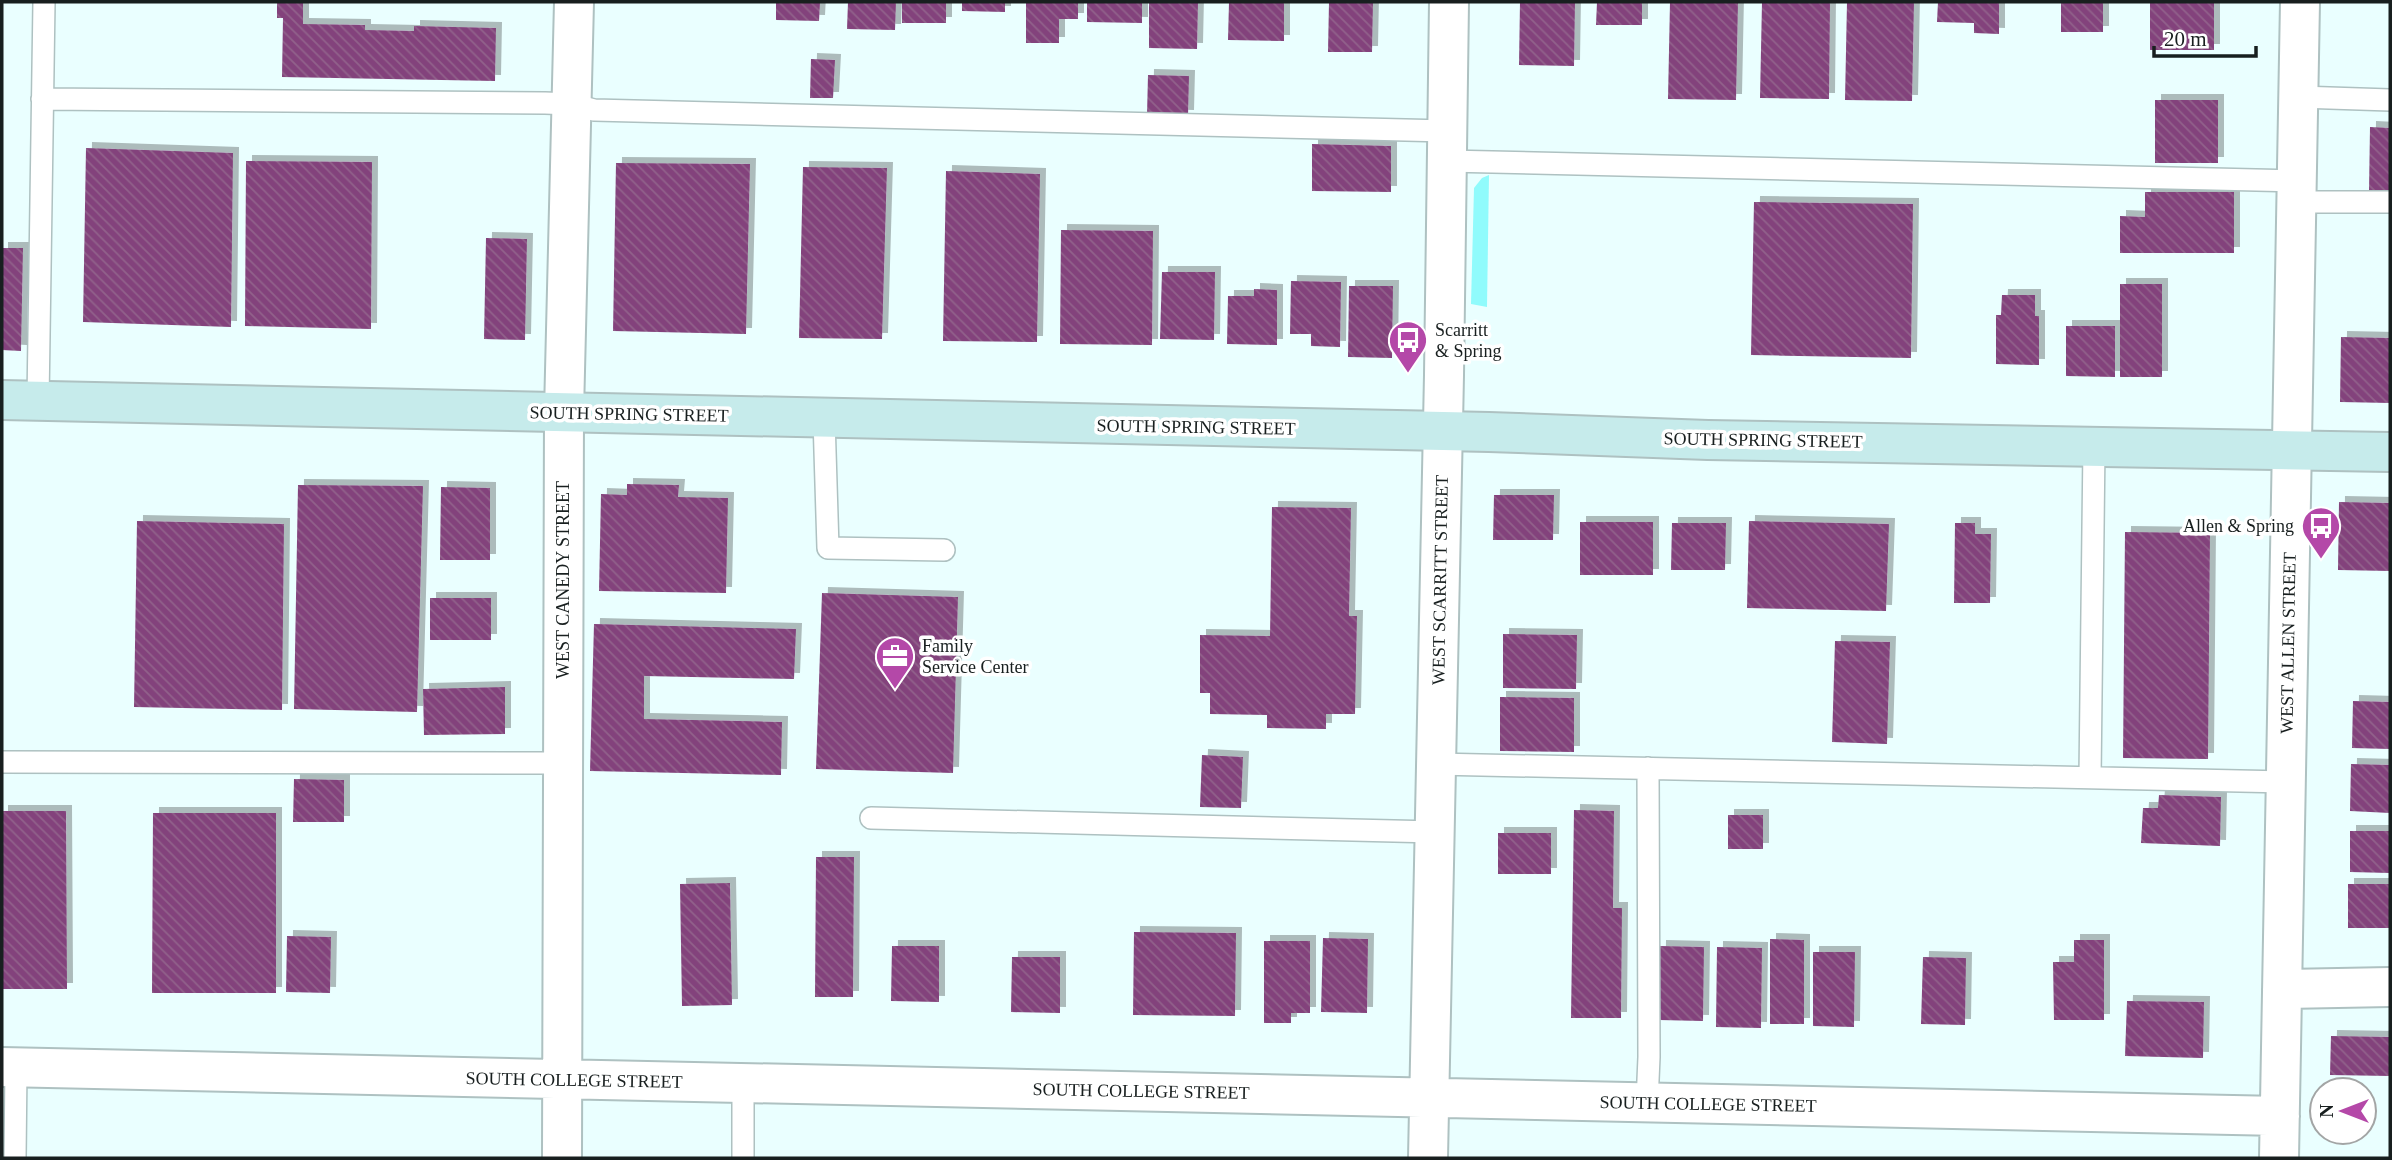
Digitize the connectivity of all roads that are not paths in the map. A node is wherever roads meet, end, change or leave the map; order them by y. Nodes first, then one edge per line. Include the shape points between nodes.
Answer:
1 (44, 2) edge
2 (574, 2) edge
3 (1449, 2) edge
4 (2300, 2) edge
5 (2299, 97) junction
6 (43, 99) junction
7 (2390, 100) edge
8 (571, 104) junction
9 (1447, 146) junction
10 (2297, 191) junction
11 (2390, 202) edge
12 (20, 400) edge
13 (564, 412) junction
14 (824, 419) junction
15 (1443, 432) junction
16 (2094, 446) junction
17 (2291, 450) junction
18 (2390, 452) edge
19 (944, 551) dead end
20 (2, 762) edge
21 (563, 763) junction
22 (1436, 764) junction
23 (1648, 768) junction
24 (2090, 777) junction
25 (2286, 782) junction
26 (871, 818) dead end
27 (1435, 832) junction
28 (2390, 987) edge
29 (2282, 989) junction
30 (9, 1068) edge
31 (563, 1080) junction
32 (743, 1083) junction
33 (1429, 1097) junction
34 (1647, 1102) junction
35 (2280, 1116) junction
36 (15, 1158) edge
37 (562, 1158) edge
38 (743, 1158) edge
39 (1427, 1158) edge
40 (2279, 1158) edge

1 - 6 lane
2 - 8 street, WEST CANEDY STREET
3 - 9 street, WEST SCARRITT STREET
4 - 5 street, WEST ALLEN STREET
5 - 7 lane
5 - 10 street, WEST ALLEN STREET
6 - 8 lane
6 - 12 lane
8 - 9 lane via 594,110
8 - 13 street, WEST CANEDY STREET
9 - 10 lane
9 - 15 street, WEST SCARRITT STREET
10 - 11 lane
10 - 17 street, WEST ALLEN STREET
12 - 13 street, SOUTH SPRING STREET
13 - 14 street, SOUTH SPRING STREET
13 - 21 street, WEST CANEDY STREET
14 - 15 street, SOUTH SPRING STREET
14 - 19 lane via 828,548
15 - 16 street, SOUTH SPRING STREET
15 - 22 street, WEST SCARRITT STREET
16 - 17 street, SOUTH SPRING STREET
16 - 24 lane
17 - 18 street, SOUTH SPRING STREET
17 - 25 street, WEST ALLEN STREET
20 - 21 lane
21 - 31 street, WEST CANEDY STREET
22 - 23 lane
22 - 27 street, WEST SCARRITT STREET
23 - 24 lane
23 - 34 lane
24 - 25 lane
25 - 29 street, WEST ALLEN STREET
26 - 27 lane
27 - 33 street, WEST SCARRITT STREET
28 - 29 street
29 - 35 street, WEST ALLEN STREET
30 - 31 street, SOUTH COLLEGE STREET
30 - 36 lane
31 - 32 street, SOUTH COLLEGE STREET
31 - 37 street, WEST CANEDY STREET
32 - 33 street, SOUTH COLLEGE STREET
32 - 38 lane
33 - 34 street, SOUTH COLLEGE STREET
33 - 39 street, WEST SCARRITT STREET
34 - 35 street, SOUTH COLLEGE STREET
35 - 40 street, WEST ALLEN STREET

